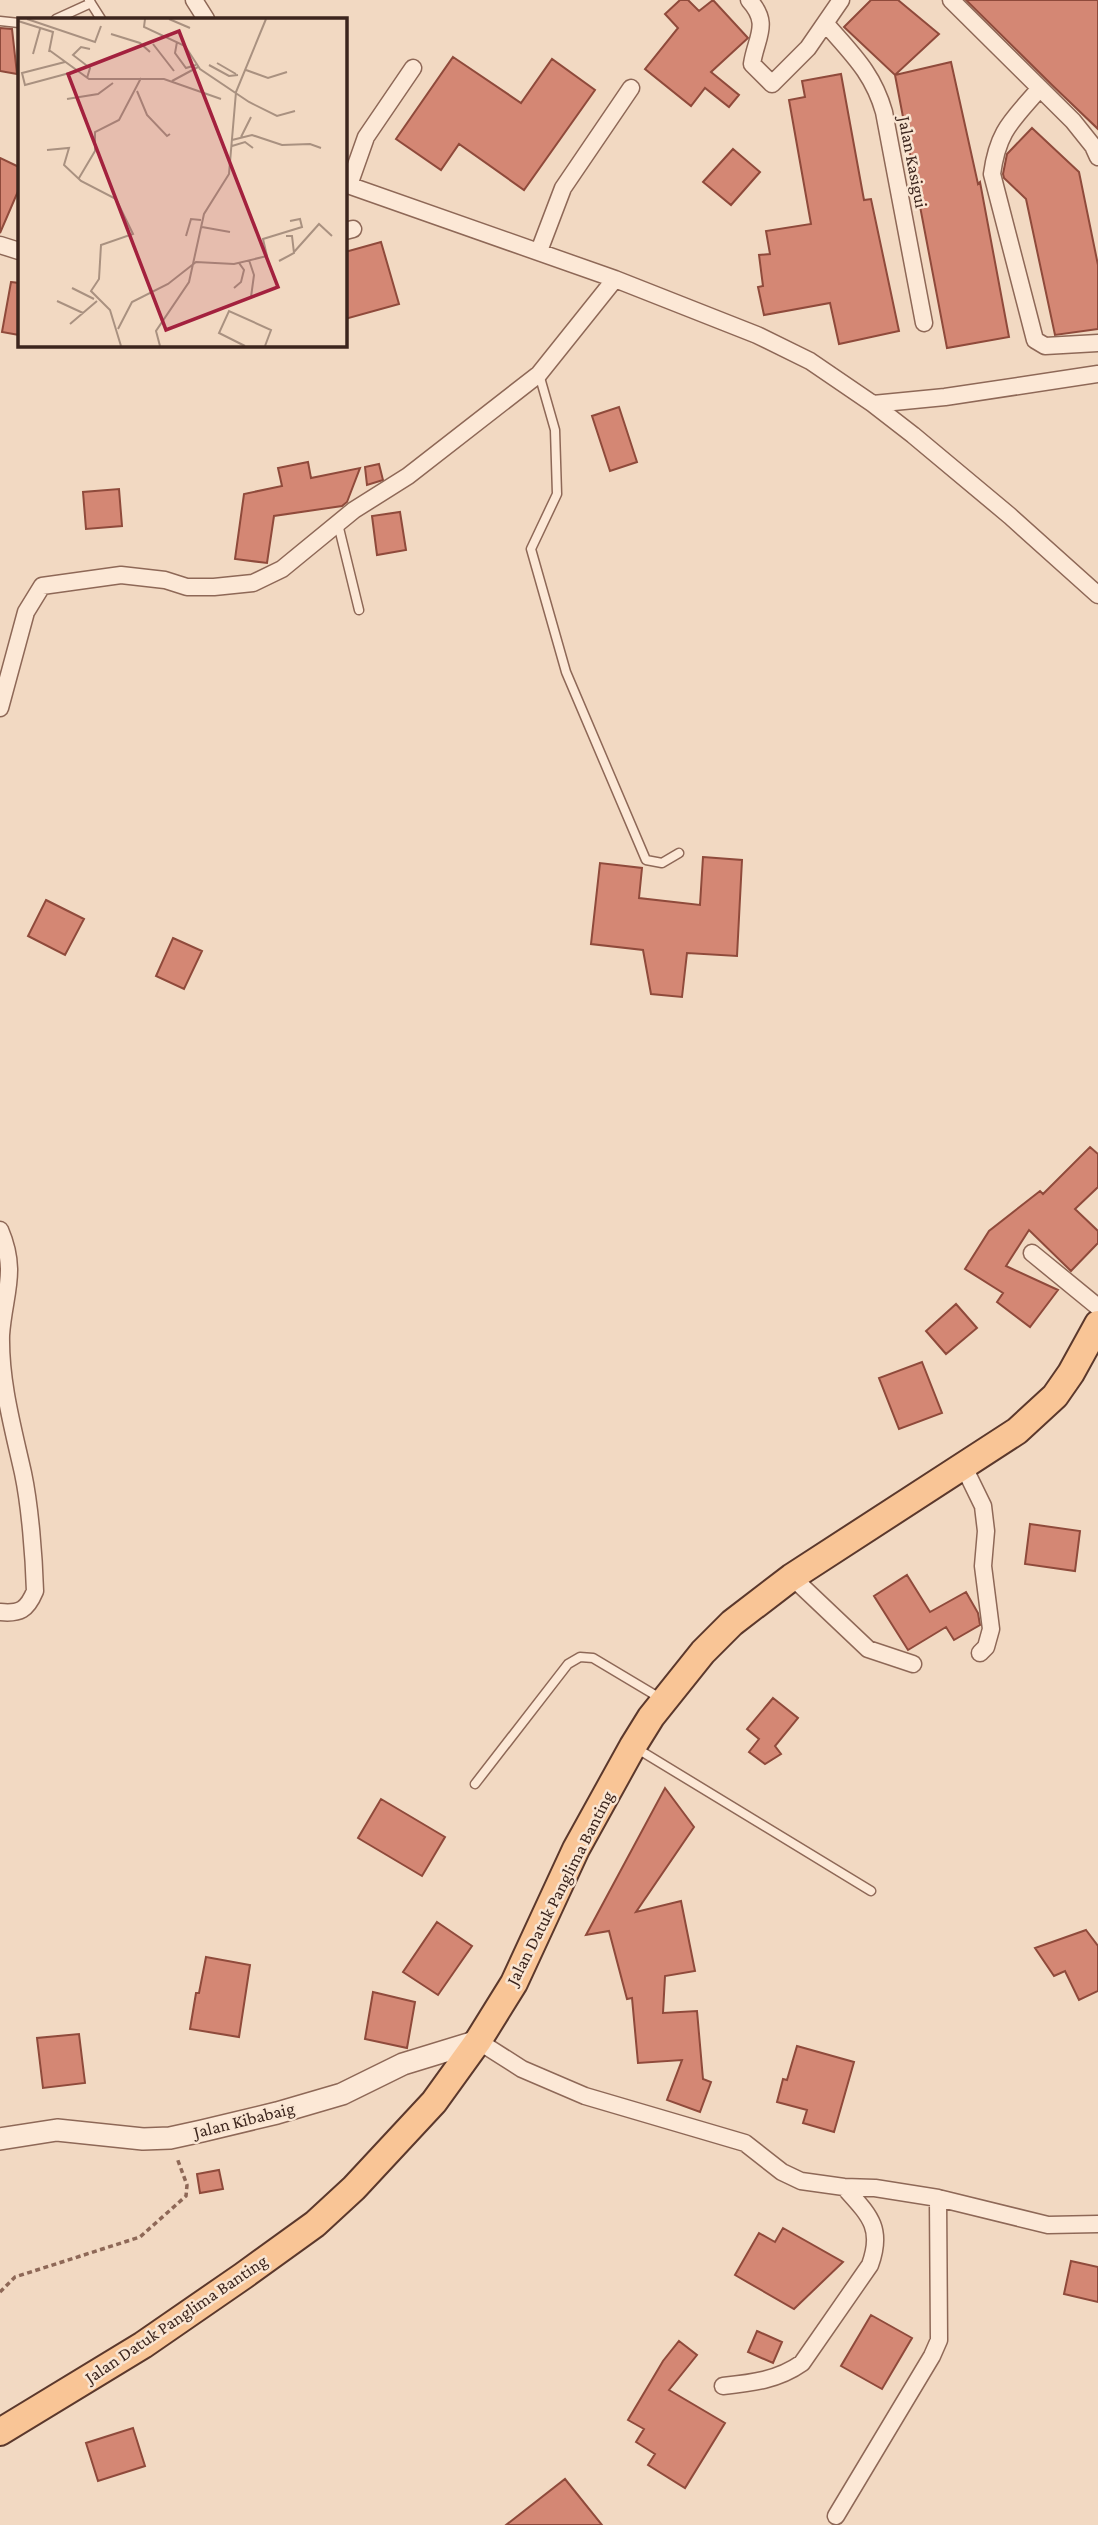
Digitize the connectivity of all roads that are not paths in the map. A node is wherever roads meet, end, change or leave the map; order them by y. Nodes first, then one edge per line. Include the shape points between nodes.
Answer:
1 (194, 0) edge
2 (749, 0) edge
3 (841, 0) edge
4 (951, 0) edge
5 (90, 2) edge
6 (58, 18) edge
7 (100, 18) edge
8 (205, 18) edge
9 (0, 21) edge
10 (18, 23) edge
11 (826, 24) junction
12 (413, 68) dead end
13 (631, 88) dead end
14 (1040, 88) junction
15 (1098, 157) edge
16 (347, 185) edge
17 (0, 245) edge
18 (18, 251) edge
19 (539, 251) junction
20 (615, 279) junction
21 (924, 323) dead end
22 (1098, 343) edge
23 (539, 374) junction
24 (1098, 374) edge
25 (873, 404) junction
26 (338, 524) junction
27 (1098, 595) edge
28 (359, 610) dead end
29 (0, 708) edge
30 (679, 853) dead end
31 (0, 1230) edge
32 (1032, 1253) dead end
33 (1098, 1307) edge
34 (1098, 1324) edge
35 (963, 1465) junction
36 (792, 1577) junction
37 (0, 1612) edge
38 (980, 1653) dead end
39 (913, 1664) dead end
40 (664, 1700) junction
41 (633, 1746) junction
42 (475, 1784) dead end
43 (871, 1891) dead end
44 (478, 2041) junction
45 (0, 2139) edge
46 (844, 2187) junction
47 (938, 2198) junction
48 (1098, 2224) edge
49 (723, 2386) dead end
50 (0, 2432) edge
51 (836, 2516) dead end

1 - 8 street
2 - 11 street via 761,20 752,64 772,84
3 - 11 street
4 - 14 street
5 - 6 lane
5 - 7 lane
9 - 10 lane
11 - 21 street, Jalan Kasigui via 865,68 877,89
12 - 16 street via 366,137
13 - 19 street via 563,188
14 - 15 street via 1073,121
14 - 22 street via 1003,131 992,174 1035,340 1045,346
16 - 19 street
17 - 18 street
19 - 20 street
20 - 23 street
20 - 25 street via 757,335 810,361
23 - 26 street
23 - 30 lane via 555,430 557,494 531,550 548,612 566,672 646,860 663,863
24 - 25 street
25 - 27 street
26 - 28 lane
26 - 29 street via 282,569 253,583 187,587 121,575 41,586 26,612
31 - 37 street via 10,1266 1,1358 24,1477 35,1591 22,1610
32 - 33 street
34 - 35 main road, Jalan Datuk Panglima Banting via 1055,1396 1017,1431
35 - 36 main road, Jalan Datuk Panglima Banting
35 - 38 street via 983,1506 986,1531 983,1566 991,1629
36 - 39 street via 869,1649
36 - 40 main road, Jalan Datuk Panglima Banting via 732,1623
40 - 41 main road, Jalan Datuk Panglima Banting
40 - 42 lane via 593,1658 580,1657 568,1664
41 - 43 lane
41 - 44 main road, Jalan Datuk Panglima Banting via 576,1849 514,1983
44 - 45 street, Jalan Kibabaig via 403,2064 342,2094 170,2138 57,2130
44 - 46 street via 551,2083 745,2143 801,2181
44 - 50 main road, Jalan Datuk Panglima Banting via 434,2102 315,2224 143,2344
46 - 47 street
46 - 49 street via 872,2219 876,2235 870,2265 802,2363 769,2380
47 - 48 street via 1048,2225
47 - 51 street via 939,2340

